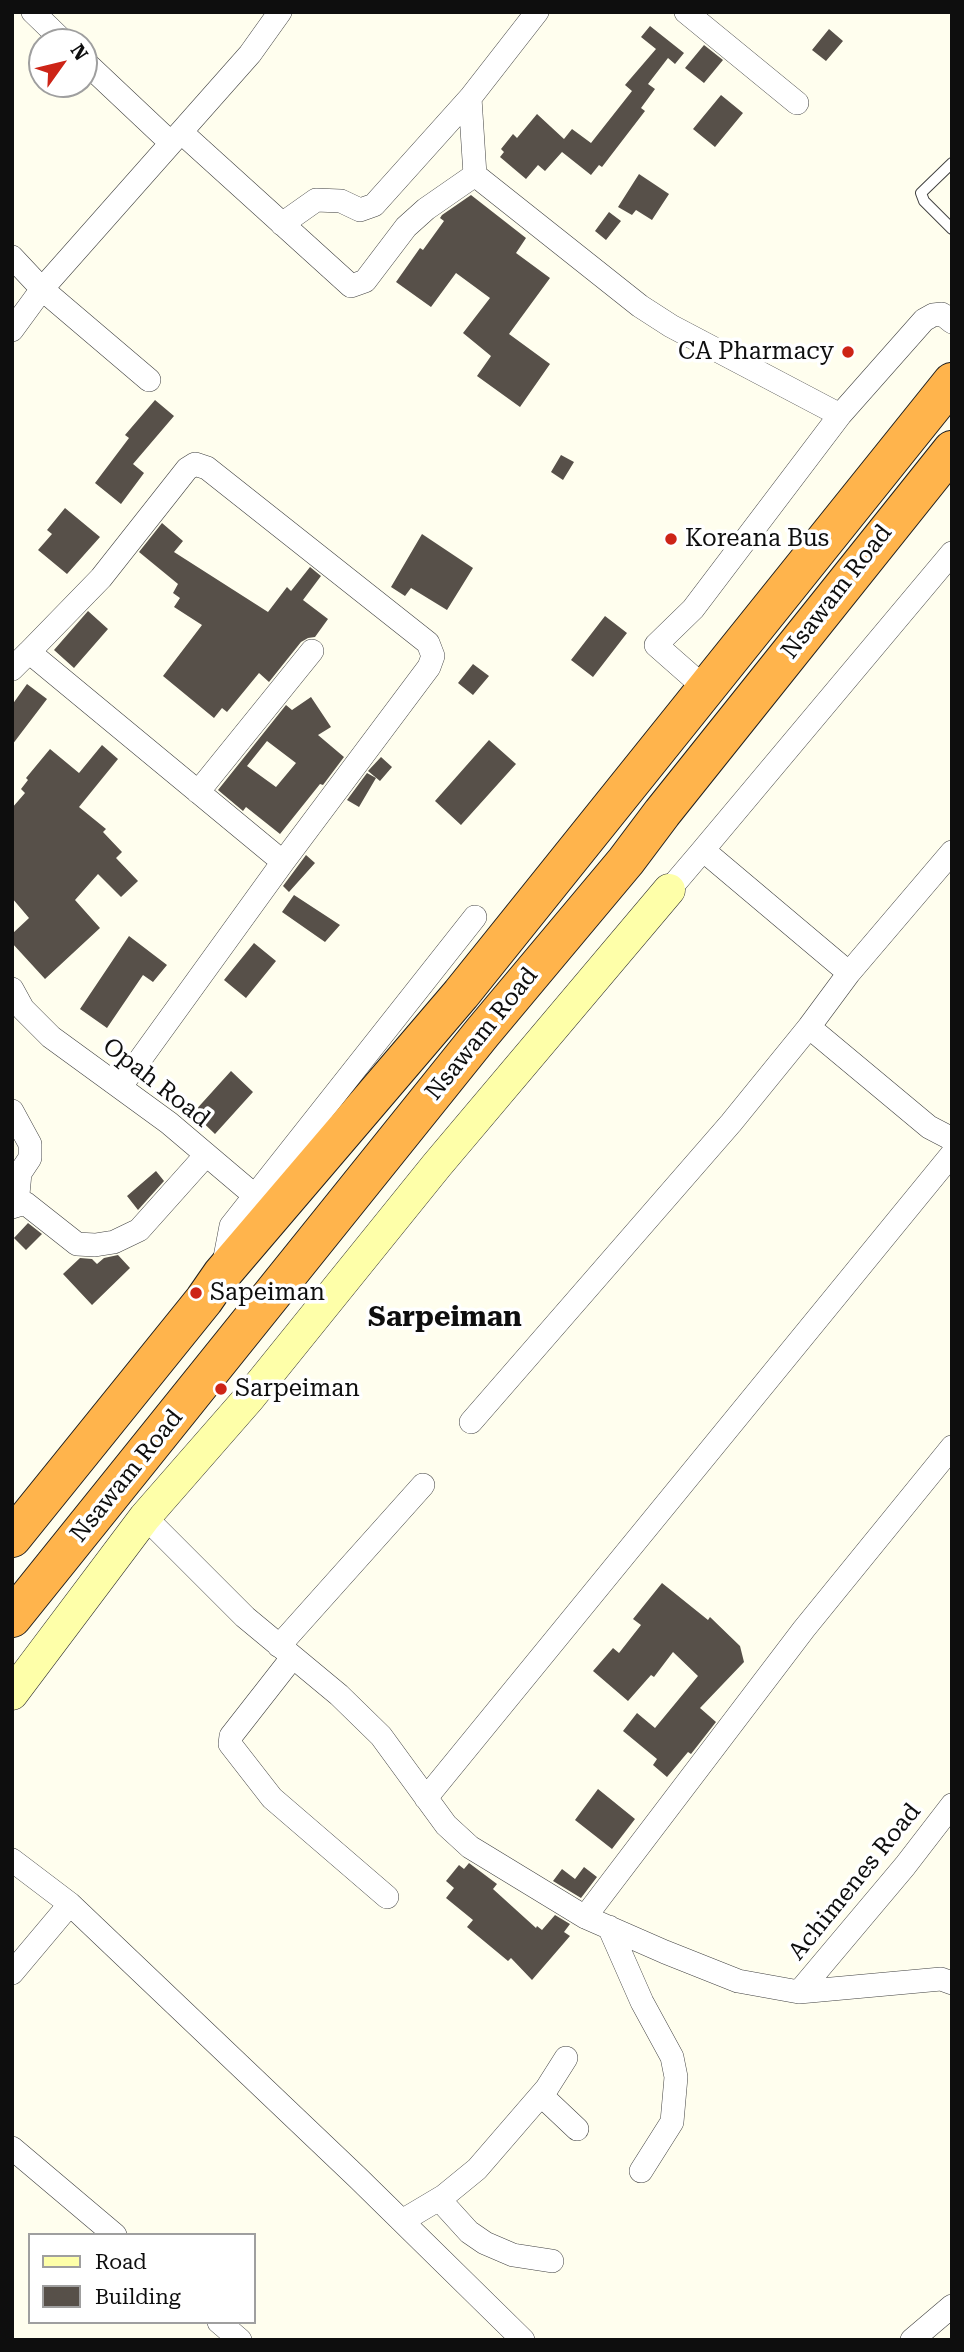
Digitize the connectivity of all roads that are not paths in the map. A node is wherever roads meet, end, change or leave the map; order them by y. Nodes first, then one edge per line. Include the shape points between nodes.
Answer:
1 (33, 12) edge
2 (280, 12) edge
3 (537, 12) edge
4 (686, 12) edge
5 (50, 28) edge
6 (98, 73) edge
7 (470, 97) junction
8 (797, 103) dead end
9 (176, 138) junction
10 (952, 163) edge
11 (475, 176) junction
12 (360, 210) junction
13 (282, 224) junction
14 (406, 227) junction
15 (952, 229) edge
16 (12, 257) edge
17 (42, 289) junction
18 (952, 322) edge
19 (12, 330) edge
20 (149, 380) dead end
21 (952, 382) edge
22 (840, 415) junction
23 (952, 450) edge
24 (952, 553) edge
25 (312, 651) dead end
26 (29, 652) junction
27 (12, 669) edge
28 (706, 689) junction
29 (198, 792) junction
30 (703, 850) junction
31 (283, 862) junction
32 (948, 864) edge
33 (669, 890) joint
34 (475, 917) dead end
35 (849, 974) junction
36 (12, 989) edge
37 (809, 1027) junction
38 (121, 1086) junction
39 (12, 1111) edge
40 (952, 1139) edge
41 (952, 1154) edge
42 (206, 1155) junction
43 (265, 1205) junction
44 (15, 1206) edge
45 (471, 1422) dead end
46 (952, 1447) edge
47 (423, 1485) dead end
48 (145, 1517) junction
49 (12, 1538) edge
50 (12, 1618) edge
51 (286, 1652) junction
52 (12, 1694) edge
53 (426, 1798) junction
54 (952, 1805) edge
55 (12, 1860) edge
56 (387, 1897) dead end
57 (70, 1904) junction
58 (585, 1917) junction
59 (609, 1927) junction
60 (12, 1973) edge
61 (952, 1983) edge
62 (799, 1992) junction
63 (566, 2058) dead end
64 (541, 2095) junction
65 (577, 2129) dead end
66 (12, 2148) edge
67 (641, 2171) dead end
68 (439, 2199) junction
69 (402, 2221) junction
70 (113, 2233) edge
71 (552, 2261) dead end
72 (952, 2306) edge
73 (221, 2324) edge
74 (240, 2340) edge
75 (523, 2340) edge
76 (912, 2340) edge

1 - 5 street
2 - 9 street via 250,54
3 - 7 street
4 - 8 street
6 - 9 street
7 - 11 street
7 - 12 street via 374,205
9 - 13 street
9 - 17 street
10 - 15 lane via 921,197
11 - 14 street
11 - 22 street via 640,306
12 - 13 street via 341,201 316,200
12 - 14 street
13 - 14 street via 351,286 365,281
16 - 17 street
17 - 19 street
17 - 20 street
18 - 22 street via 942,314 924,320
21 - 28 highway, Nsawam Road
22 - 28 street via 693,609 656,645
23 - 50 highway, Nsawam Road via 626,861 482,1032
24 - 30 street
25 - 29 street
26 - 27 street
26 - 29 street
26 - 31 street via 102,578 195,464 207,468 428,643 433,656 429,667
28 - 43 highway, Nsawam Road via 439,1020
29 - 31 street
30 - 33 street
30 - 35 street
31 - 38 street
32 - 35 street
33 - 48 main road
34 - 43 street
35 - 37 street
36 - 38 street, Opah Road via 23,1009 51,1037
37 - 40 street via 929,1128
37 - 45 street
38 - 42 street, Opah Road
39 - 44 street via 30,1144
41 - 53 street
42 - 43 street, Opah Road
42 - 44 street via 139,1230 114,1242 77,1244 34,1209 24,1203
43 - 49 highway, Nsawam Road via 204,1300
46 - 58 street via 804,1629
47 - 51 street
48 - 51 street
48 - 52 main road
51 - 53 street via 381,1736
51 - 56 street via 230,1744 272,1798
53 - 58 street via 470,1847
54 - 62 street, Achimenes Road
55 - 57 street
57 - 60 street
57 - 69 street
58 - 59 street
59 - 62 street via 738,1981
59 - 67 street via 672,2057 676,2077 672,2122
61 - 62 street via 941,1979
63 - 64 street
64 - 65 street
64 - 68 street via 492,2154
66 - 70 street
68 - 69 street
68 - 71 street via 485,2243 513,2255
69 - 75 street
72 - 76 street
73 - 74 street

